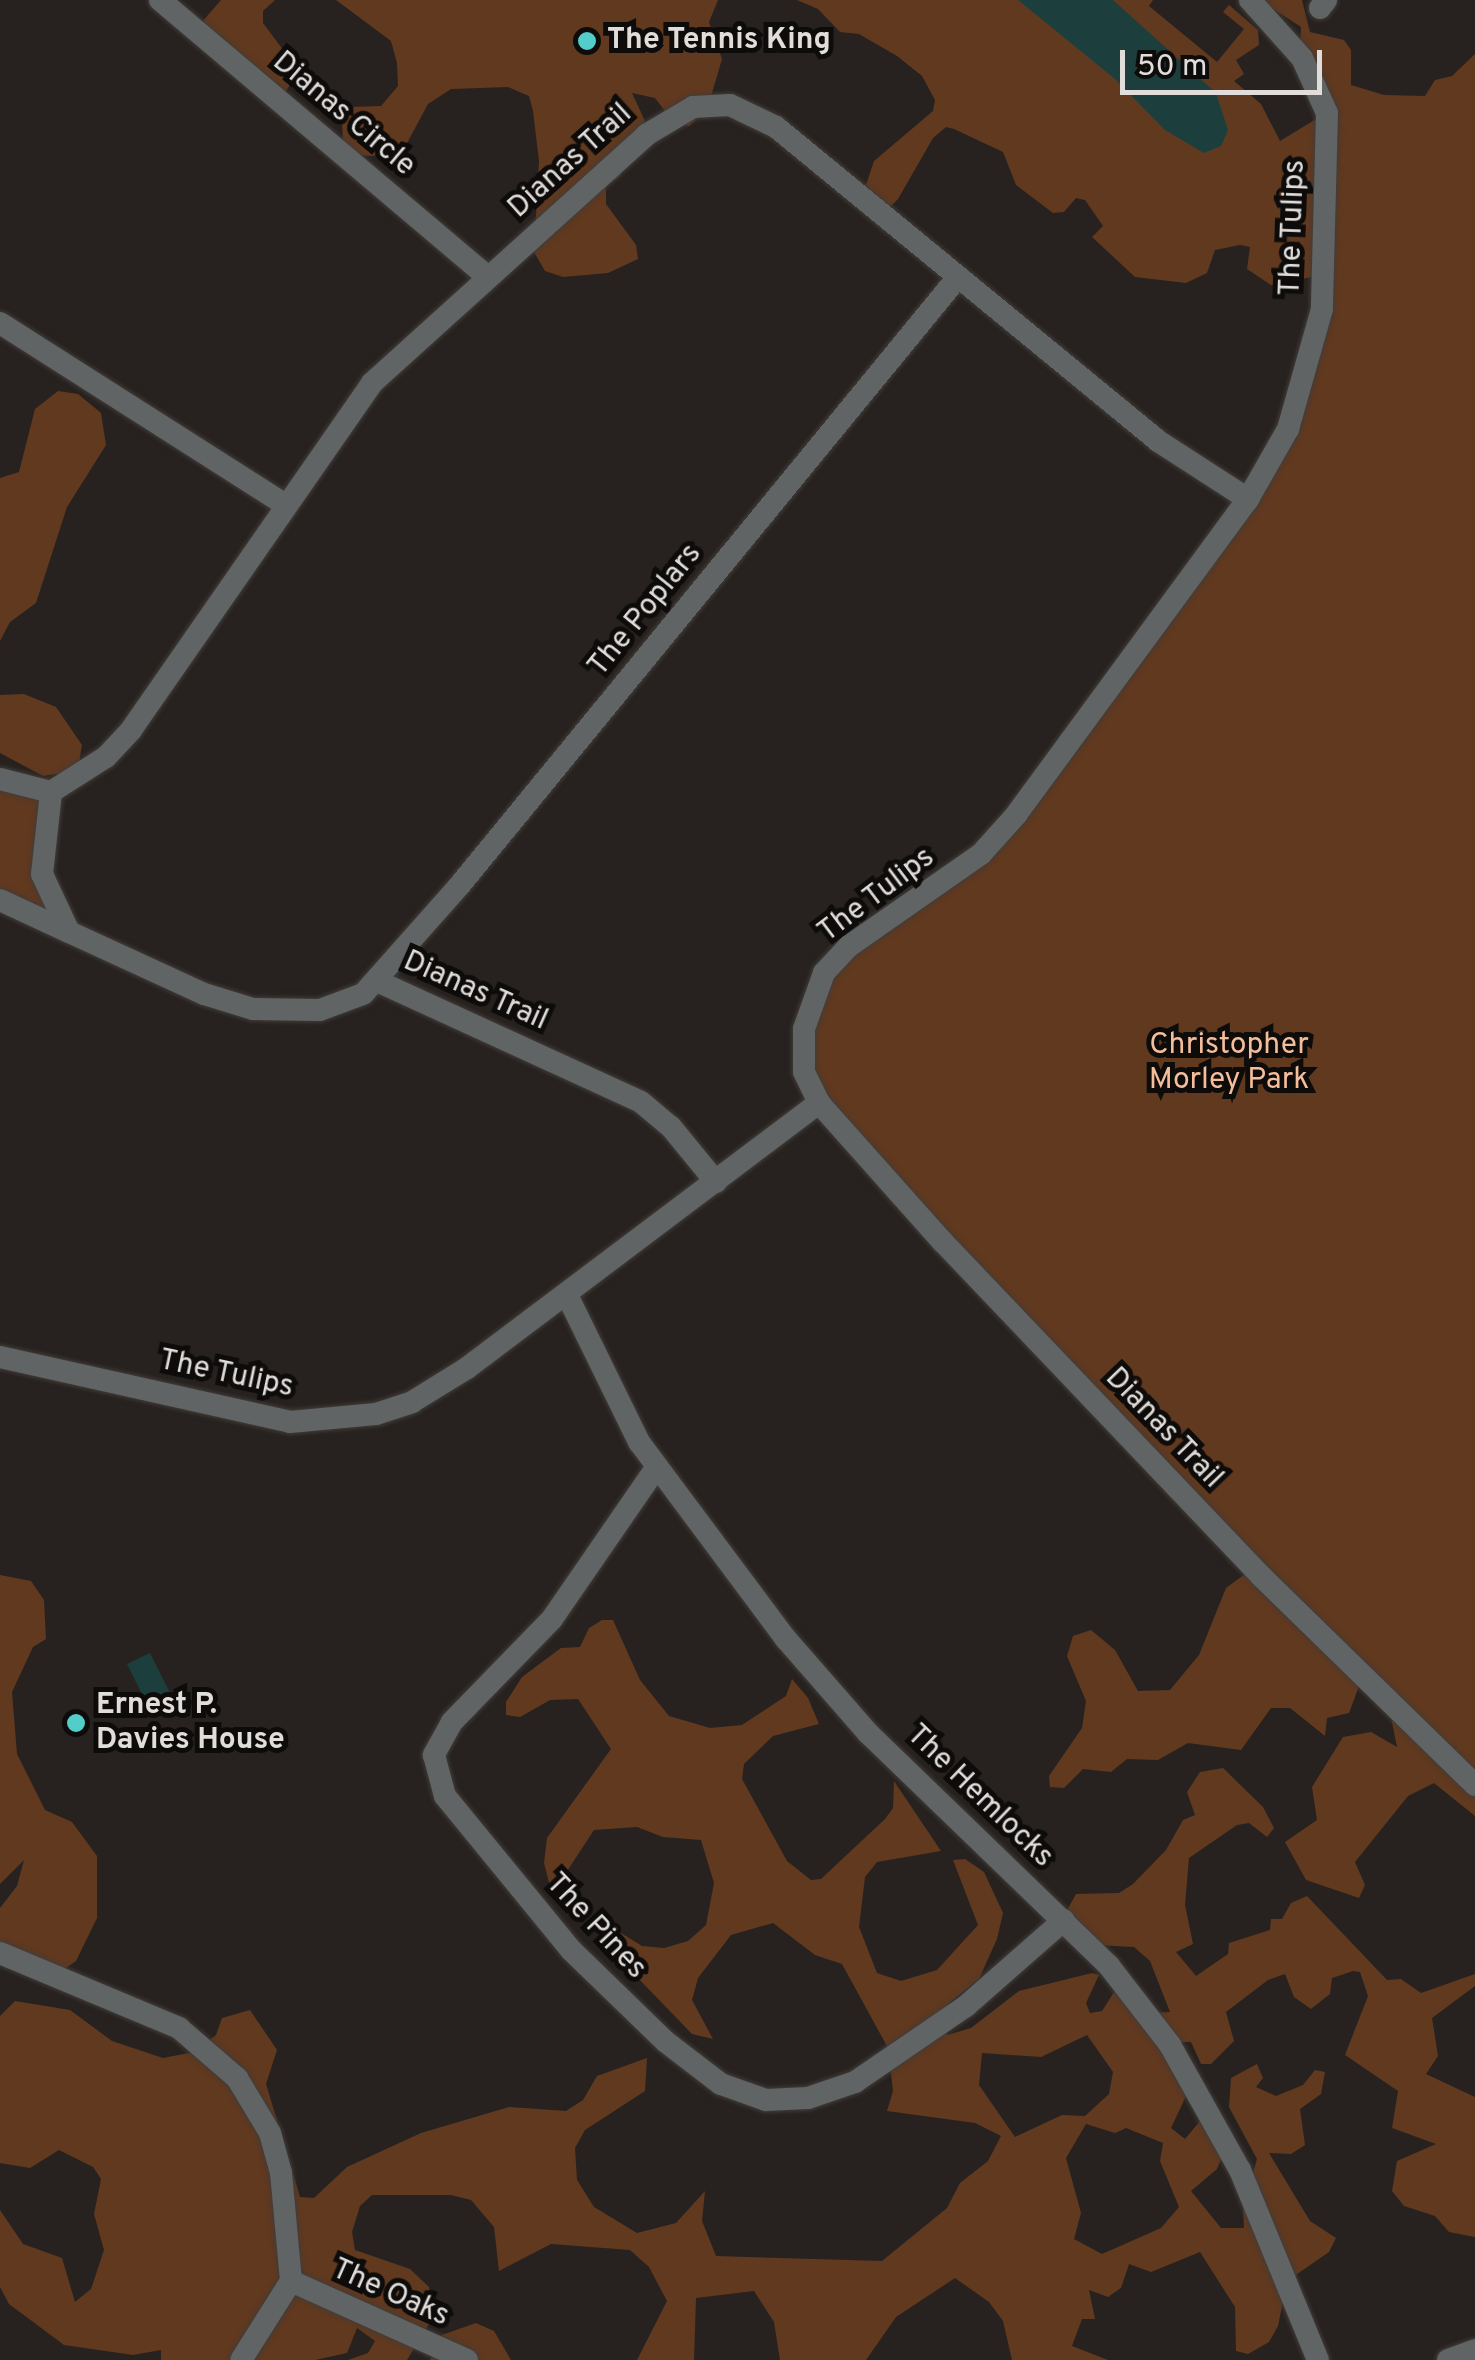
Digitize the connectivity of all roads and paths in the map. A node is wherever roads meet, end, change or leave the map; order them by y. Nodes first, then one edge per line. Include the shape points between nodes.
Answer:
1 (160, 0) edge
2 (1250, 0) edge
3 (488, 276) junction
4 (958, 278) junction
5 (0, 322) edge
6 (1248, 500) junction
7 (283, 502) junction
8 (0, 780) edge
9 (52, 792) junction
10 (0, 900) edge
11 (69, 932) junction
12 (377, 981) junction
13 (820, 1103) junction
14 (716, 1182) junction
15 (567, 1295) junction
16 (0, 1357) edge
17 (656, 1468) junction
18 (1475, 1785) edge
19 (1064, 1920) junction
20 (0, 1953) edge
21 (291, 2281) junction
22 (1475, 2350) edge
23 (241, 2360) edge
24 (467, 2360) edge
25 (1318, 2360) edge
26 (1448, 2360) edge

1 - 3 street, Dianas Circle
2 - 6 street, The Tulips via 1294,46 1324,99 1327,211 1322,309 1306,380 1288,430
3 - 4 street, Dianas Trail via 664,120 720,103 776,126
3 - 7 street, Dianas Trail via 372,383
4 - 6 street, Dianas Trail via 1158,440
4 - 12 street, The Poplars
5 - 7 street
6 - 13 street, The Tulips via 994,842 849,946 824,973 802,1038 806,1081
7 - 9 street, Dianas Trail via 131,730 106,757
8 - 9 street
9 - 11 street via 42,874
10 - 11 street, Dianas Trail
11 - 12 street, Dianas Trail via 204,994 253,1009 333,1008
12 - 14 street, Dianas Trail via 641,1102
13 - 14 street, The Tulips
13 - 18 street, Dianas Trail via 1262,1577
14 - 15 street, The Tulips
15 - 16 street, The Tulips via 412,1402 342,1420 290,1422
15 - 17 street, The Hemlocks
17 - 19 street, The Hemlocks via 850,1713
17 - 19 street, The Pines via 552,1619 452,1722 434,1754 444,1796 571,1950 720,2084 766,2100 808,2098 855,2082 966,2006
19 - 25 street, The Hemlocks via 1135,1998 1216,2121
20 - 21 street via 179,2028 237,2078 270,2134 281,2173
21 - 23 street
21 - 24 street, The Oaks
22 - 26 street

